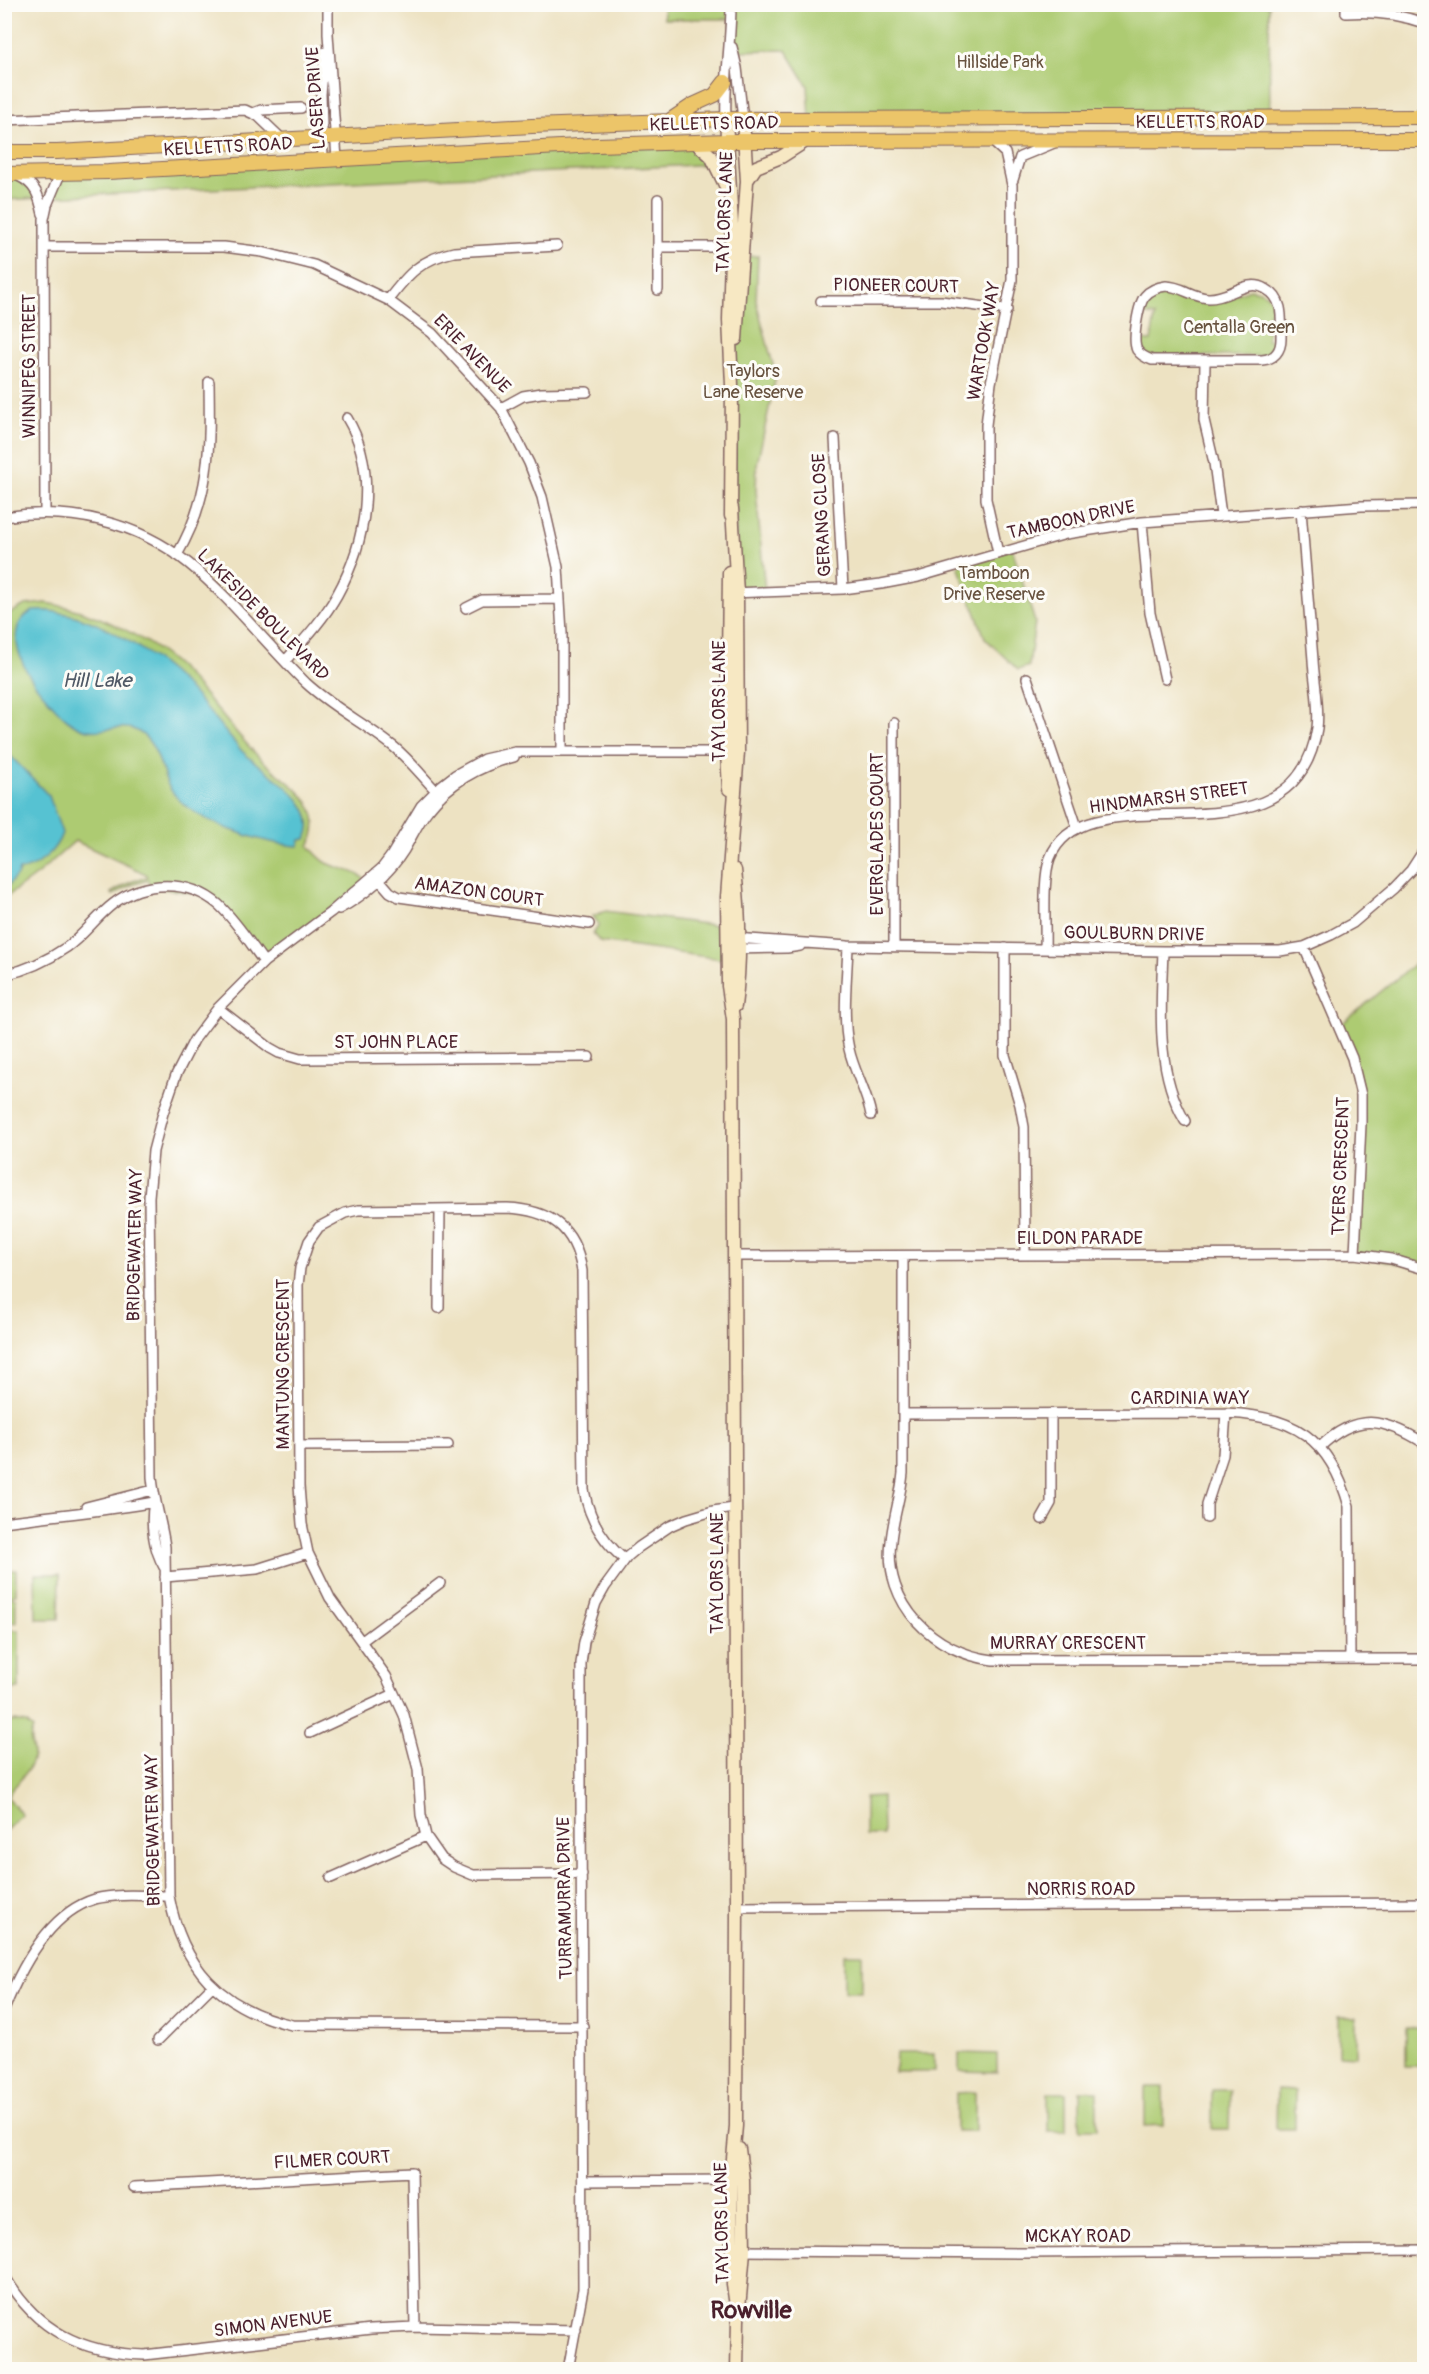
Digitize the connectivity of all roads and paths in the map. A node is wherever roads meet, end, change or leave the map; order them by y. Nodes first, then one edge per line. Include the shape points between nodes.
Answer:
1 (328, 4) edge
2 (731, 4) edge
3 (1346, 4) edge
4 (1425, 23) edge
5 (328, 34) junction
6 (730, 42) junction
7 (725, 82) junction
8 (301, 108) dead end
9 (253, 113) junction
10 (1425, 117) edge
11 (726, 119) junction
12 (743, 119) junction
13 (4, 120) edge
14 (669, 121) junction
15 (329, 138) junction
16 (284, 140) junction
17 (991, 140) junction
18 (1061, 140) junction
19 (1425, 140) edge
20 (728, 141) junction
21 (745, 141) junction
22 (806, 141) junction
23 (695, 142) junction
24 (4, 152) edge
25 (330, 160) junction
26 (9, 174) edge
27 (60, 174) junction
28 (747, 181) junction
29 (1012, 185) junction
30 (731, 197) junction
31 (658, 199) dead end
32 (45, 219) junction
33 (557, 246) dead end
34 (659, 247) junction
35 (730, 247) junction
36 (45, 248) junction
37 (744, 248) junction
38 (658, 290) dead end
39 (388, 300) junction
40 (821, 301) dead end
41 (1007, 310) junction
42 (1205, 361) junction
43 (209, 382) dead end
44 (732, 385) junction
45 (586, 392) dead end
46 (501, 408) junction
47 (347, 418) dead end
48 (835, 438) dead end
49 (1425, 505) edge
50 (1301, 510) junction
51 (45, 513) junction
52 (1221, 515) junction
53 (4, 517) edge
54 (1142, 522) junction
55 (998, 553) junction
56 (177, 555) junction
57 (843, 589) junction
58 (733, 593) junction
59 (560, 599) junction
60 (466, 608) dead end
61 (285, 661) junction
62 (1028, 678) dead end
63 (1165, 679) dead end
64 (894, 723) dead end
65 (562, 752) junction
66 (733, 752) junction
67 (438, 794) junction
68 (1077, 827) junction
69 (1425, 850) edge
70 (377, 877) junction
71 (589, 924) dead end
72 (733, 943) junction
73 (848, 946) junction
74 (894, 946) junction
75 (1304, 946) junction
76 (1005, 948) junction
77 (1045, 949) junction
78 (1163, 951) junction
79 (264, 962) junction
80 (4, 975) edge
81 (219, 1008) junction
82 (589, 1057) dead end
83 (872, 1115) dead end
84 (1185, 1121) dead end
85 (440, 1209) junction
86 (1355, 1254) junction
87 (1025, 1255) junction
88 (733, 1256) junction
89 (903, 1256) junction
90 (1425, 1269) edge
91 (440, 1308) dead end
92 (1226, 1413) junction
93 (904, 1414) junction
94 (1051, 1415) junction
95 (1425, 1443) edge
96 (448, 1445) dead end
97 (300, 1446) junction
98 (1320, 1448) junction
99 (153, 1490) junction
100 (154, 1502) junction
101 (734, 1508) junction
102 (61, 1514) junction
103 (1207, 1518) dead end
104 (1042, 1519) dead end
105 (4, 1522) edge
106 (308, 1553) junction
107 (625, 1560) junction
108 (165, 1573) junction
109 (440, 1582) dead end
110 (362, 1641) junction
111 (1350, 1659) junction
112 (1425, 1659) edge
113 (394, 1694) junction
114 (310, 1733) dead end
115 (426, 1836) junction
116 (582, 1874) junction
117 (331, 1878) dead end
118 (169, 1896) junction
119 (1425, 1903) edge
120 (737, 1907) junction
121 (212, 1986) junction
122 (4, 2010) edge
123 (583, 2026) junction
124 (158, 2040) dead end
125 (737, 2180) junction
126 (583, 2181) junction
127 (134, 2187) dead end
128 (1425, 2250) edge
129 (738, 2251) junction
130 (4, 2275) edge
131 (415, 2327) junction
132 (576, 2330) junction
133 (568, 2370) edge
134 (737, 2370) edge

1 - 5 street, LASER DRIVE
2 - 6 street, TAYLORS LANE
3 - 4 street via 1346,13 1381,12
5 - 15 street, LASER DRIVE
5 - 15 street, LASER DRIVE via 322,75
6 - 7 street, TAYLORS LANE
6 - 12 street, TAYLORS LANE
7 - 11 street, TAYLORS LANE
7 - 14 main road via 715,95
8 - 9 street
9 - 13 street, KELLETTS ROAD via 245,110
9 - 16 street, KELLETTS ROAD
10 - 12 main road, KELLETTS ROAD
11 - 12 main road, KELLETTS ROAD
11 - 14 main road, KELLETTS ROAD
11 - 20 main road, TAYLORS LANE
12 - 21 main road, TAYLORS LANE
14 - 15 main road, KELLETTS ROAD
15 - 16 main road, KELLETTS ROAD
15 - 25 street, LASER DRIVE
15 - 25 street, LASER DRIVE
16 - 24 main road, KELLETTS ROAD
17 - 18 main road, KELLETTS ROAD
17 - 22 main road, KELLETTS ROAD
17 - 29 street, WARTOOK WAY via 1005,153
18 - 19 main road, KELLETTS ROAD
18 - 29 street via 1020,157
20 - 21 main road, KELLETTS ROAD
20 - 23 main road, KELLETTS ROAD
20 - 30 main road, TAYLORS LANE
21 - 22 main road, KELLETTS ROAD
21 - 28 main road, TAYLORS LANE
22 - 28 main road via 756,167
23 - 25 main road, KELLETTS ROAD
23 - 30 main road via 711,156
25 - 27 main road, KELLETTS ROAD
26 - 27 main road, KELLETTS ROAD
26 - 32 street, WINNIPEG STREET via 28,180 35,187
27 - 32 street, WINNIPEG STREET
28 - 37 main road, TAYLORS LANE
29 - 41 street, WARTOOK WAY via 1012,279
30 - 35 main road, TAYLORS LANE
31 - 34 street
32 - 36 street, WINNIPEG STREET
33 - 39 street via 441,255 406,276
34 - 35 street
34 - 38 street
35 - 37 main road
35 - 44 main road, TAYLORS LANE
36 - 39 street, ERIE AVENUE via 224,247 262,252 314,265
36 - 51 street, WINNIPEG STREET
37 - 44 main road, TAYLORS LANE
39 - 46 street, ERIE AVENUE via 432,333
40 - 41 street, PIONEER COURT via 941,301
41 - 55 street, WARTOOK WAY via 986,425 986,499
42 - 42 street via 1152,360 1138,352 1135,338 1146,295 1166,286 1204,298 1220,298 1249,286 1271,292 1281,313 1281,344 1275,356 1262,360
42 - 52 street via 1204,420
43 - 56 street via 207,476 196,518
44 - 58 main road, TAYLORS LANE
45 - 46 street via 524,396
46 - 59 street, ERIE AVENUE via 542,497 554,543
47 - 61 street via 357,434 365,479 356,549 332,604
48 - 57 street, GERANG CLOSE
49 - 50 street, TAMBOON DRIVE
50 - 52 street, TAMBOON DRIVE
50 - 68 street, HINDMARSH STREET via 1317,726 1298,776 1276,795 1249,808 1123,818
51 - 53 street, LAKESIDE BOULEVARD
51 - 56 street, LAKESIDE BOULEVARD via 107,522 141,534
52 - 54 street, TAMBOON DRIVE
54 - 55 street, TAMBOON DRIVE via 1066,534
54 - 63 street via 1149,613
55 - 57 street, TAMBOON DRIVE via 918,577
56 - 61 street, LAKESIDE BOULEVARD
57 - 58 street, TAMBOON DRIVE
58 - 66 main road, TAYLORS LANE
59 - 60 street via 482,600
59 - 65 street, ERIE AVENUE
61 - 67 street, LAKESIDE BOULEVARD via 328,701 394,746
62 - 68 street
64 - 74 street, EVERGLADES COURT
65 - 66 street, BRIDGEWATER WAY
65 - 67 street, BRIDGEWATER WAY via 498,754 455,774
66 - 72 main road, TAYLORS LANE via 732,844 738,896
67 - 70 street, BRIDGEWATER WAY via 414,817
68 - 77 street, HINDMARSH STREET via 1065,836 1046,873
69 - 75 street, GOULBURN DRIVE via 1411,870 1365,914
70 - 71 street, AMAZON COURT via 399,897
70 - 79 street, BRIDGEWATER WAY
72 - 73 street, GOULBURN DRIVE via 788,940 806,945
72 - 88 main road, TAYLORS LANE via 738,986 733,1019
73 - 74 street, GOULBURN DRIVE
73 - 83 street via 847,1039
74 - 76 street, GOULBURN DRIVE
75 - 78 street, GOULBURN DRIVE via 1256,952
75 - 86 street, TYERS CRESCENT via 1352,1058 1361,1095
76 - 77 street, GOULBURN DRIVE
76 - 87 street via 1005,1055 1023,1127
77 - 78 street, GOULBURN DRIVE
78 - 84 street via 1161,1023 1165,1064 1174,1103
79 - 80 street via 216,903 191,890 163,885 125,896 68,946 35,965
79 - 81 street, BRIDGEWATER WAY
81 - 82 street, ST JOHN PLACE via 270,1048 300,1059
81 - 99 street, BRIDGEWATER WAY via 194,1040 176,1075 153,1151 149,1197
85 - 91 street
85 - 97 street, MANTUNG CRESCENT via 358,1210 336,1217 313,1234 302,1257 298,1285
85 - 107 street, MANTUNG CRESCENT via 526,1209 556,1221 574,1243 582,1271 584,1490 601,1535
86 - 87 street, EILDON PARADE
86 - 90 street, EILDON PARADE
87 - 89 street, EILDON PARADE
88 - 89 street, EILDON PARADE
88 - 101 main road, TAYLORS LANE
89 - 93 street, MURRAY CRESCENT
92 - 94 street, CARDINIA WAY
92 - 98 street, CARDINIA WAY via 1270,1417 1296,1429
92 - 103 street via 1223,1455
93 - 94 street, CARDINIA WAY
93 - 111 street, MURRAY CRESCENT via 902,1487 891,1541 892,1569 908,1611 939,1642 958,1652 993,1660
94 - 104 street via 1051,1503
95 - 98 street via 1395,1426 1364,1422 1339,1430
96 - 97 street
97 - 106 street, MANTUNG CRESCENT via 301,1515
98 - 111 street, CARDINIA WAY via 1335,1469 1349,1506
99 - 100 street, BRIDGEWATER WAY
99 - 102 street
100 - 102 street
100 - 108 street, BRIDGEWATER WAY via 151,1519
101 - 107 street, TURRAMURRA DRIVE via 700,1514 670,1526
101 - 120 main road, TAYLORS LANE
102 - 105 street
106 - 108 street via 257,1569
106 - 110 street, MANTUNG CRESCENT via 330,1598
107 - 116 street, TURRAMURRA DRIVE via 597,1603 584,1642
108 - 118 street, BRIDGEWATER WAY
109 - 110 street
110 - 113 street, MANTUNG CRESCENT
111 - 112 street, MURRAY CRESCENT
113 - 114 street
113 - 115 street, MANTUNG CRESCENT via 415,1754
115 - 116 street, MANTUNG CRESCENT via 442,1859 473,1875
115 - 117 street
116 - 123 street, TURRAMURRA DRIVE
118 - 121 street, BRIDGEWATER WAY via 173,1923 181,1941
118 - 122 street via 112,1896 71,1911 34,1952
119 - 120 street, NORRIS ROAD
120 - 125 main road, TAYLORS LANE
121 - 123 street, BRIDGEWATER WAY via 254,2014 292,2025
121 - 124 street
123 - 126 street, TURRAMURRA DRIVE
125 - 126 street
125 - 129 main road, TAYLORS LANE
126 - 132 street, TURRAMURRA DRIVE via 583,2289
127 - 131 street, FILMER COURT via 412,2172
128 - 129 street, MCKAY ROAD
129 - 134 main road, TAYLORS LANE
130 - 131 street, SIMON AVENUE via 15,2294 42,2322 80,2344 113,2353 144,2355
131 - 132 street, SIMON AVENUE
132 - 133 street, TURRAMURRA DRIVE

